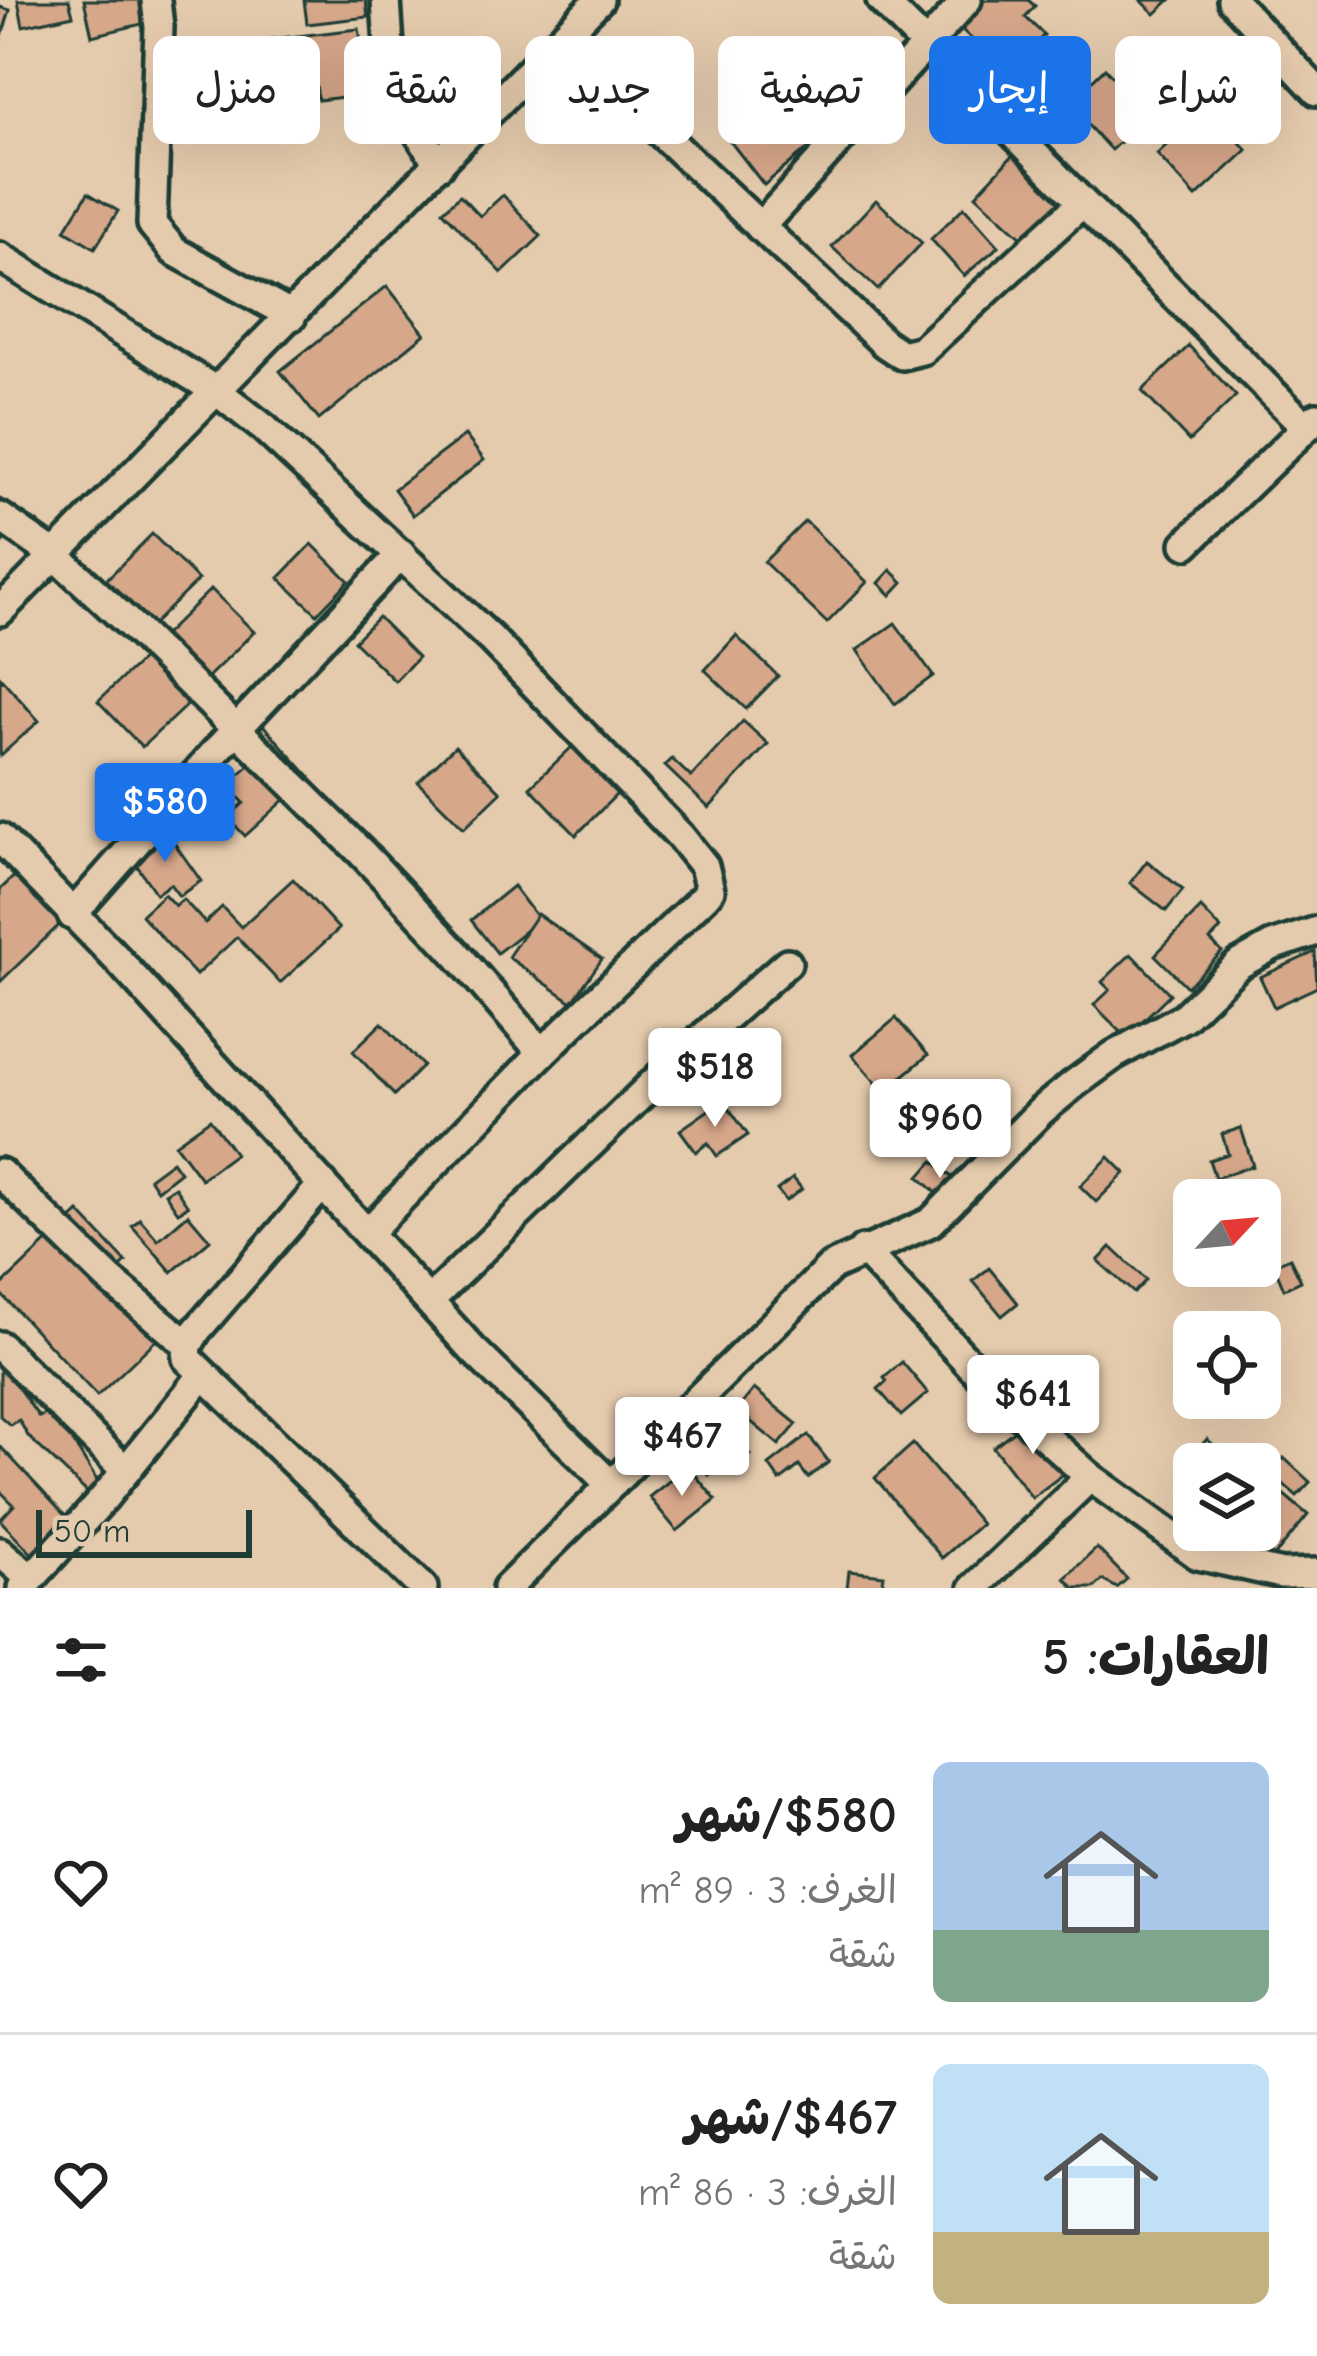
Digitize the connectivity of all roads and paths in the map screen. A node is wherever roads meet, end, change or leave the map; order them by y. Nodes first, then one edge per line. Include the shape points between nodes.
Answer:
1 (156, 0) edge
2 (386, 0) edge
3 (599, 0) edge
4 (881, 0) edge
5 (968, 0) edge
6 (1232, 0) edge
7 (564, 36) edge
8 (926, 45) junction
9 (525, 76) edge
10 (1317, 91) edge
11 (673, 144) edge
12 (439, 164) junction
13 (1082, 203) junction
14 (760, 226) junction
15 (0, 256) edge
16 (292, 316) junction
17 (218, 392) junction
18 (1312, 422) edge
19 (0, 517) edge
20 (1186, 544) dead end
21 (401, 554) junction
22 (56, 556) junction
23 (0, 611) edge
24 (235, 731) junction
25 (0, 838) edge
26 (72, 915) junction
27 (1317, 931) edge
28 (787, 964) dead end
29 (542, 1053) junction
30 (0, 1174) edge
31 (323, 1184) junction
32 (368, 1232) junction
33 (863, 1250) junction
34 (429, 1301) junction
35 (0, 1346) edge
36 (188, 1346) junction
37 (202, 1376) junction
38 (126, 1471) junction
39 (1090, 1477) junction
40 (611, 1485) junction
41 (0, 1552) edge
42 (1317, 1573) edge
43 (27, 1583) edge
44 (423, 1588) edge
45 (507, 1588) edge
46 (974, 1588) edge

1 - 16 street via 152,224 174,250
2 - 12 street via 391,76
3 - 7 street
4 - 8 street
5 - 8 street
6 - 10 street
8 - 13 street
8 - 14 street
9 - 12 street
11 - 14 street
12 - 16 street
13 - 14 street via 910,356 884,343
13 - 18 street
15 - 17 street
16 - 17 street
17 - 21 street
17 - 22 street
18 - 20 street
19 - 22 street
21 - 24 street
21 - 29 street via 680,836 708,878 706,896
22 - 23 street
22 - 24 street
24 - 26 street
24 - 29 street via 362,852
25 - 26 street
26 - 31 street
27 - 33 street via 1238,964 1184,1017 1114,1055 1041,1111 932,1222
28 - 34 street
29 - 32 street
30 - 36 street
31 - 32 street
31 - 36 street
32 - 34 street
33 - 39 street via 999,1395
33 - 40 street via 820,1277
34 - 40 street
35 - 38 street
36 - 37 street
37 - 38 street
37 - 44 street
38 - 43 street
39 - 42 street via 1198,1555 1282,1574
39 - 46 street
40 - 45 street
41 - 43 street

